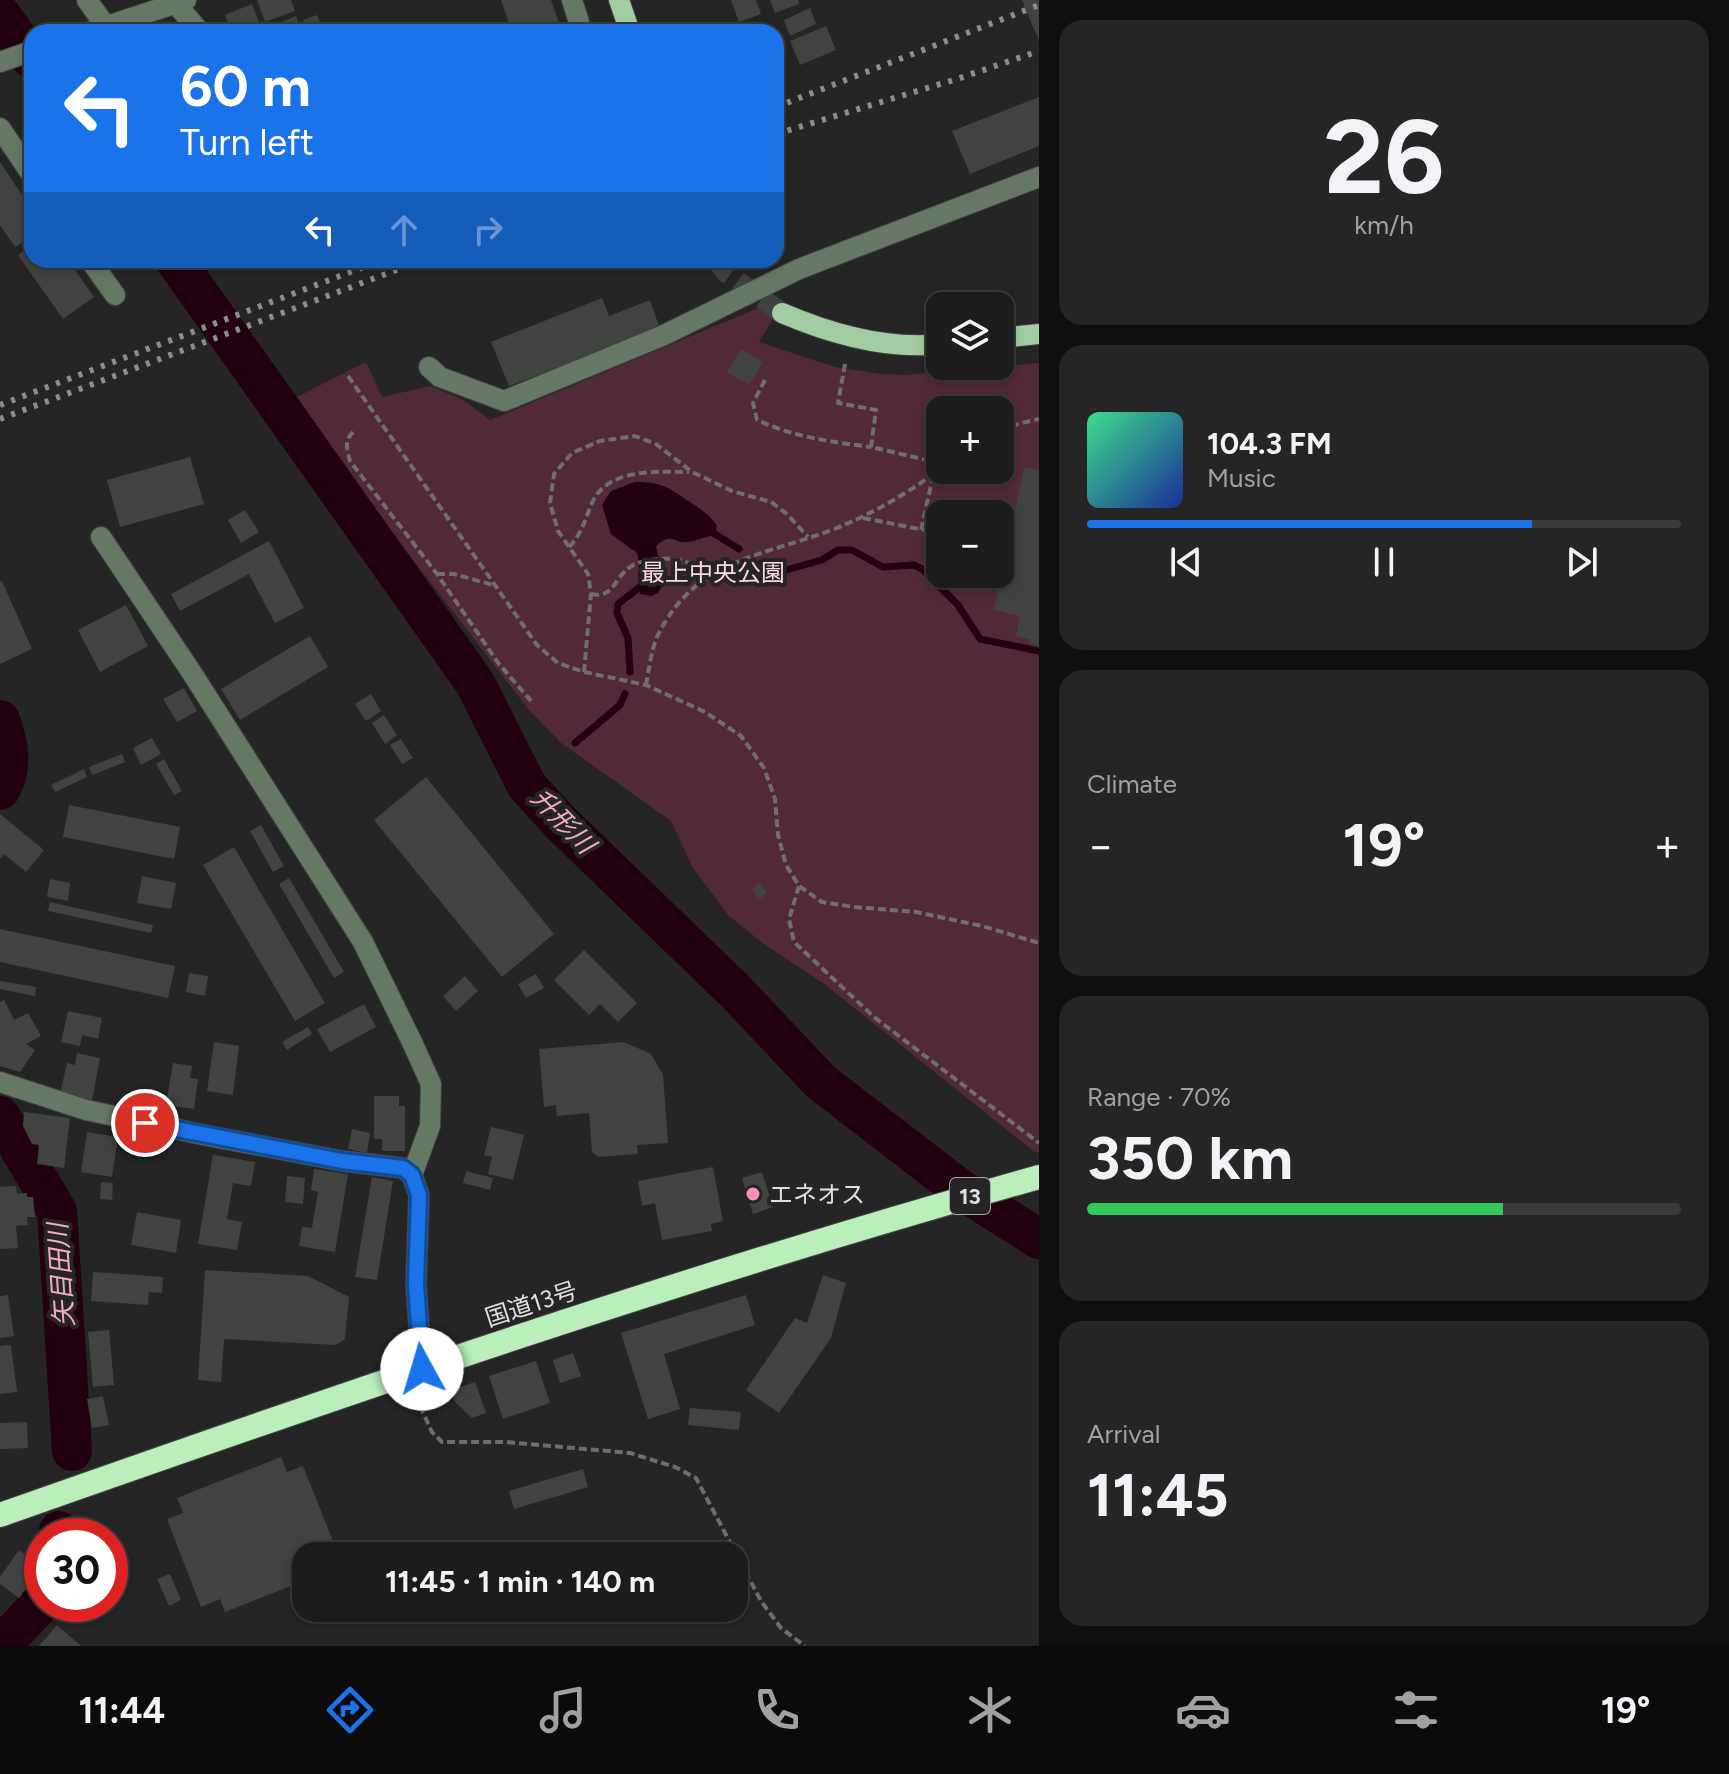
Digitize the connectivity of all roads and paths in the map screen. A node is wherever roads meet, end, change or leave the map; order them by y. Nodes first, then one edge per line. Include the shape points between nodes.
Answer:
1 (87, 0) edge
2 (572, 0) edge
3 (619, 0) edge
4 (181, 2) edge
5 (99, 24) edge
6 (121, 24) edge
7 (195, 24) edge
8 (580, 24) edge
9 (627, 24) edge
10 (24, 54) edge
11 (0, 62) edge
12 (0, 128) edge
13 (24, 163) edge
14 (1039, 177) edge
15 (96, 268) edge
16 (115, 295) dead end
17 (782, 313) tunnel mouth
18 (1039, 334) edge
19 (1014, 337) edge
20 (926, 343) edge
21 (845, 364) dead end
22 (429, 367) dead end
23 (348, 376) dead end
24 (765, 380) dead end
25 (1039, 419) edge
26 (1014, 426) edge
27 (353, 432) dead end
28 (871, 447) junction
29 (926, 460) edge
30 (692, 472) junction
31 (926, 480) edge
32 (932, 484) edge
33 (860, 517) junction
34 (921, 530) junction
35 (926, 531) edge
36 (101, 537) dead end
37 (808, 537) junction
38 (569, 547) junction
39 (437, 574) junction
40 (708, 577) junction
41 (495, 586) junction
42 (591, 594) junction
43 (584, 672) junction
44 (646, 685) junction
45 (532, 702) dead end
46 (799, 886) junction
47 (1039, 943) edge
48 (0, 1082) edge
49 (1039, 1143) edge
50 (412, 1175) junction
51 (1039, 1177) edge
52 (415, 1372) junction
53 (0, 1515) edge
54 (805, 1646) edge

1 - 5 street
2 - 8 street
3 - 9 main road
4 - 6 street
4 - 7 street
10 - 11 street
12 - 13 street
14 - 22 street via 799,269 664,335 504,401 440,377
15 - 16 street
17 - 20 main road via 864,340
18 - 19 main road
21 - 28 path via 838,403 876,410
23 - 41 path
24 - 28 path via 753,403 757,420 818,440
25 - 26 path
27 - 39 path via 347,438 350,461
28 - 29 path
30 - 37 path via 771,502
30 - 38 path via 646,473 610,483 595,495 580,536
30 - 38 path via 656,444 635,436 600,441 572,453 554,474 550,503
31 - 33 path
32 - 34 path
33 - 34 path
33 - 37 path
34 - 35 path
36 - 50 street via 363,942 412,1042 431,1084 430,1126
37 - 40 path
38 - 42 path via 588,574
39 - 41 path
39 - 45 path
40 - 42 path via 683,560 663,559 636,564 610,592
40 - 44 path via 686,594 657,638
41 - 43 path via 537,645 558,663
42 - 43 path
43 - 44 path
44 - 46 path via 705,712 741,736 764,768 786,865
46 - 47 path via 822,902 916,912
46 - 49 path via 789,919 794,942 874,1017
48 - 50 street via 86,1110 342,1161 403,1168
50 - 52 street via 419,1195
51 - 52 highway, 国道13号 / 13 via 900,1216
52 - 53 highway, 国道13号 / 13
52 - 54 path via 416,1399 442,1442 630,1453 696,1478 761,1601 781,1628

